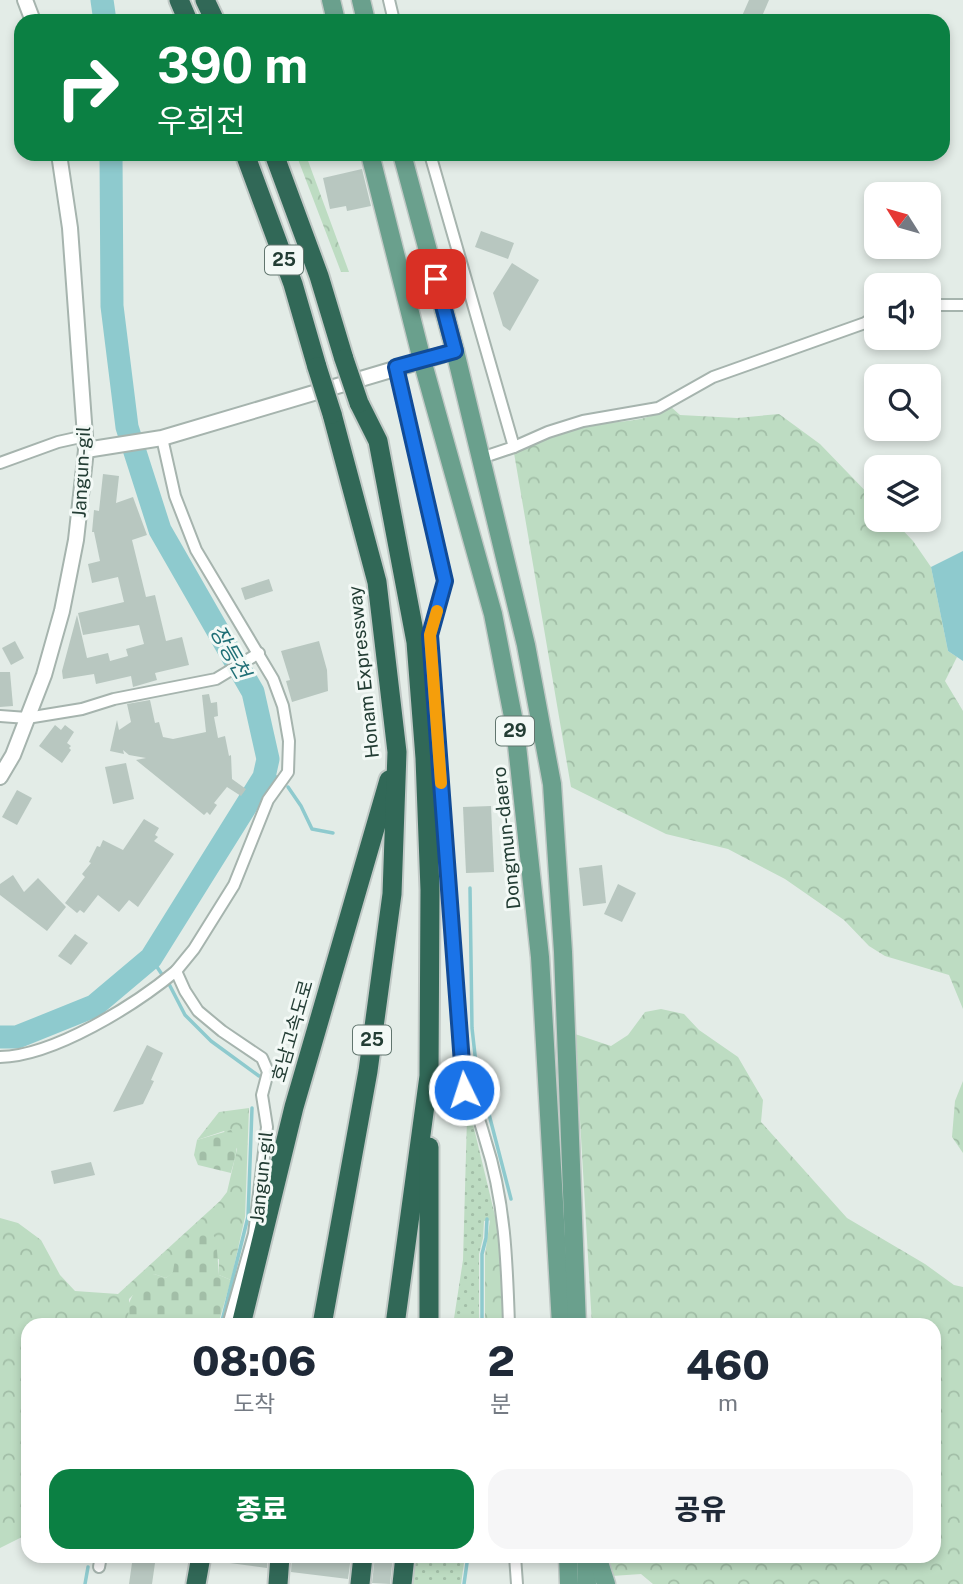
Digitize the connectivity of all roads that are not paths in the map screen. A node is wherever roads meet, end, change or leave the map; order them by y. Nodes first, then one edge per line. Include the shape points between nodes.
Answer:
1 (60, 161) edge
2 (249, 161) edge
3 (277, 161) edge
4 (372, 161) edge
5 (404, 161) edge
6 (432, 161) edge
7 (941, 305) edge
8 (963, 305) edge
9 (864, 323) edge
10 (455, 351) junction
11 (422, 360) junction
12 (396, 367) junction
13 (158, 439) junction
14 (89, 445) junction
15 (514, 447) junction
16 (481, 458) junction
17 (0, 463) edge
18 (256, 655) junction
19 (0, 716) edge
20 (27, 718) junction
21 (397, 752) junction
22 (0, 778) edge
23 (430, 890) junction
24 (176, 971) junction
25 (0, 1057) edge
26 (230, 1318) edge
27 (243, 1318) edge
28 (323, 1318) edge
29 (396, 1318) edge
30 (429, 1318) edge
31 (509, 1318) edge
32 (561, 1318) edge
33 (577, 1318) edge
34 (200, 1563) edge
35 (280, 1563) edge
36 (362, 1563) edge
37 (404, 1563) edge
38 (516, 1563) edge
39 (569, 1563) edge
40 (586, 1563) edge
41 (599, 1563) edge
42 (197, 1584) edge
43 (278, 1584) edge
44 (360, 1584) edge
45 (402, 1584) edge
46 (517, 1584) edge
47 (569, 1584) edge
48 (587, 1584) edge
49 (606, 1584) edge

1 - 14 street, Jangun-gil
2 - 21 highway, Honam Expressway / 25, bridge via 293,284 377,583
3 - 23 highway, 25, bridge via 359,403 378,441 416,642
4 - 11 main road, Dongmun-daero / 29
5 - 10 main road, 29
6 - 15 street
7 - 8 street
9 - 15 street via 713,377 659,408 583,421
10 - 11 street
10 - 16 main road, 29
11 - 12 street
11 - 32 main road, Dongmun-daero / 29 via 493,614 515,727 540,957
12 - 13 street
12 - 31 street via 445,581 430,635 464,1090 474,1104 497,1176
13 - 14 street
13 - 18 street via 195,550
14 - 17 street via 58,442
14 - 20 street, Jangun-gil via 67,591 49,662
15 - 16 street
16 - 33 main road, 29 via 526,645 552,784
18 - 20 street via 216,679
18 - 24 street via 273,678 283,706 288,772 268,800 234,885
19 - 20 street
20 - 22 street, Jangun-gil
21 - 27 highway, 호남고속도로 via 294,1107
21 - 28 highway, Honam Expressway / 25 via 386,935 368,1071
23 - 29 highway, 25 via 429,1076
23 - 30 highway
24 - 25 street via 116,1015 44,1048
24 - 26 street, Jangun-gil via 198,1010 262,1058 268,1072 262,1095 267,1127 254,1234
34 - 42 highway
35 - 43 highway
36 - 44 highway
37 - 45 highway
38 - 46 street
39 - 47 main road
40 - 48 main road
41 - 49 main road

